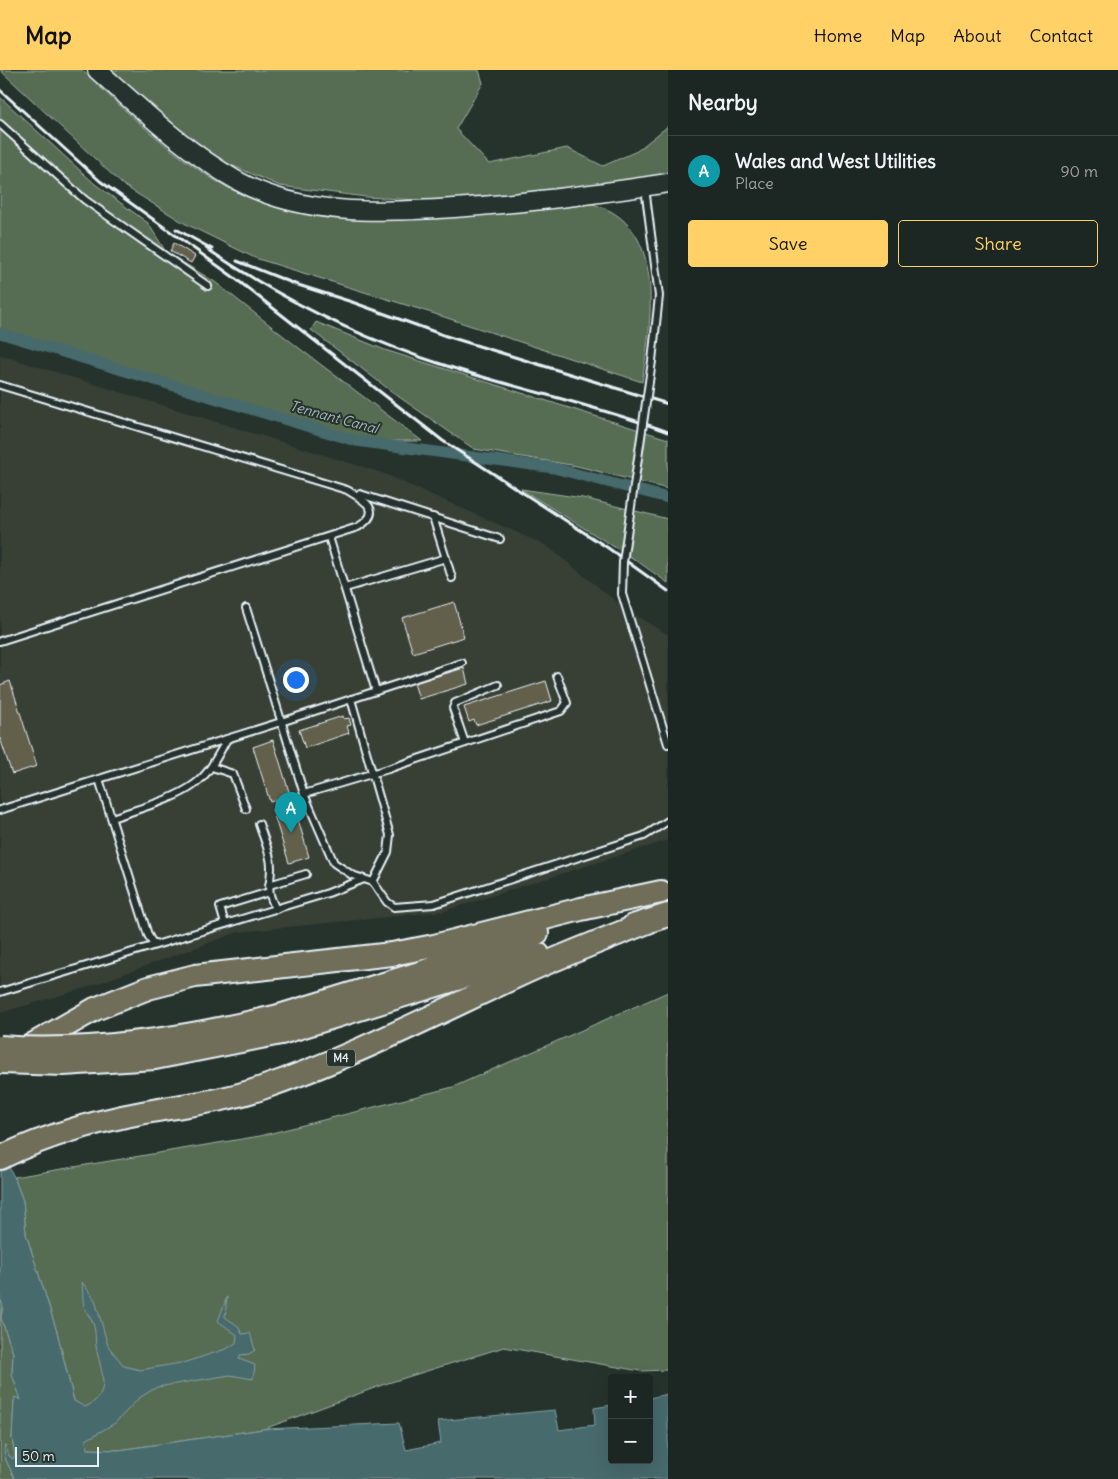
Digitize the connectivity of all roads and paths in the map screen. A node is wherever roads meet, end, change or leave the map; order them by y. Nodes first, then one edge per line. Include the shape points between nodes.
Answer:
1 (97, 70) edge
2 (0, 124) edge
3 (668, 184) edge
4 (645, 187) junction
5 (208, 286) dead end
6 (0, 385) edge
7 (347, 490) junction
8 (433, 517) junction
9 (329, 537) junction
10 (500, 539) dead end
11 (446, 558) junction
12 (452, 578) dead end
13 (345, 588) junction
14 (246, 608) dead end
15 (0, 640) edge
16 (462, 663) dead end
17 (557, 676) dead end
18 (498, 685) dead end
19 (376, 691) junction
20 (351, 699) junction
21 (281, 722) junction
22 (227, 740) junction
23 (465, 743) junction
24 (668, 744) edge
25 (212, 767) junction
26 (372, 772) junction
27 (99, 779) junction
28 (304, 794) junction
29 (246, 809) dead end
30 (0, 810) edge
31 (112, 818) junction
32 (668, 821) edge
33 (259, 824) dead end
34 (668, 829) edge
35 (644, 836) junction
36 (306, 874) dead end
37 (364, 879) junction
38 (373, 882) junction
39 (269, 888) junction
40 (665, 891) edge
41 (276, 909) junction
42 (658, 919) edge
43 (225, 924) junction
44 (158, 944) junction
45 (0, 992) edge
46 (280, 1025) junction
47 (0, 1047) edge
48 (0, 1063) edge
49 (9, 1154) edge

1 - 4 main road via 174,137 236,180 310,207 404,211 519,204
2 - 5 lane via 86,200
3 - 4 main road
4 - 24 lane, bridge via 659,296 623,562 622,594
6 - 7 lane
7 - 8 lane
7 - 9 lane via 366,501 371,514 358,527
8 - 10 lane
8 - 11 lane
9 - 13 lane
9 - 15 lane
11 - 12 lane
11 - 13 lane
13 - 19 lane
14 - 21 lane
16 - 19 lane
17 - 23 lane via 567,703 561,711
18 - 23 lane via 455,703 453,708
19 - 20 lane
20 - 21 lane
20 - 26 lane
21 - 22 lane
21 - 28 lane
22 - 25 lane
22 - 27 lane
23 - 26 lane
25 - 29 lane via 233,774
25 - 31 lane via 183,792
26 - 28 lane
26 - 38 lane via 390,835 390,844
27 - 30 lane
27 - 31 lane
28 - 37 lane via 334,863
31 - 44 lane via 148,935 152,942
32 - 35 lane
33 - 39 lane via 271,866
34 - 35 lane
35 - 38 lane via 434,904 394,906 387,902
36 - 39 lane
37 - 38 lane
37 - 41 lane
39 - 41 lane
39 - 43 lane via 220,907
40 - 46 highway, M4 via 423,972
40 - 48 highway, M4, bridge via 392,954 196,976 148,988 95,1009
41 - 43 lane
42 - 46 highway, M4
42 - 49 highway, M4 via 556,959 299,1076 209,1102 75,1128
43 - 44 lane
44 - 45 lane
46 - 47 highway, M4, bridge via 100,1046
46 - 48 highway, M4, bridge via 155,1058 64,1064

